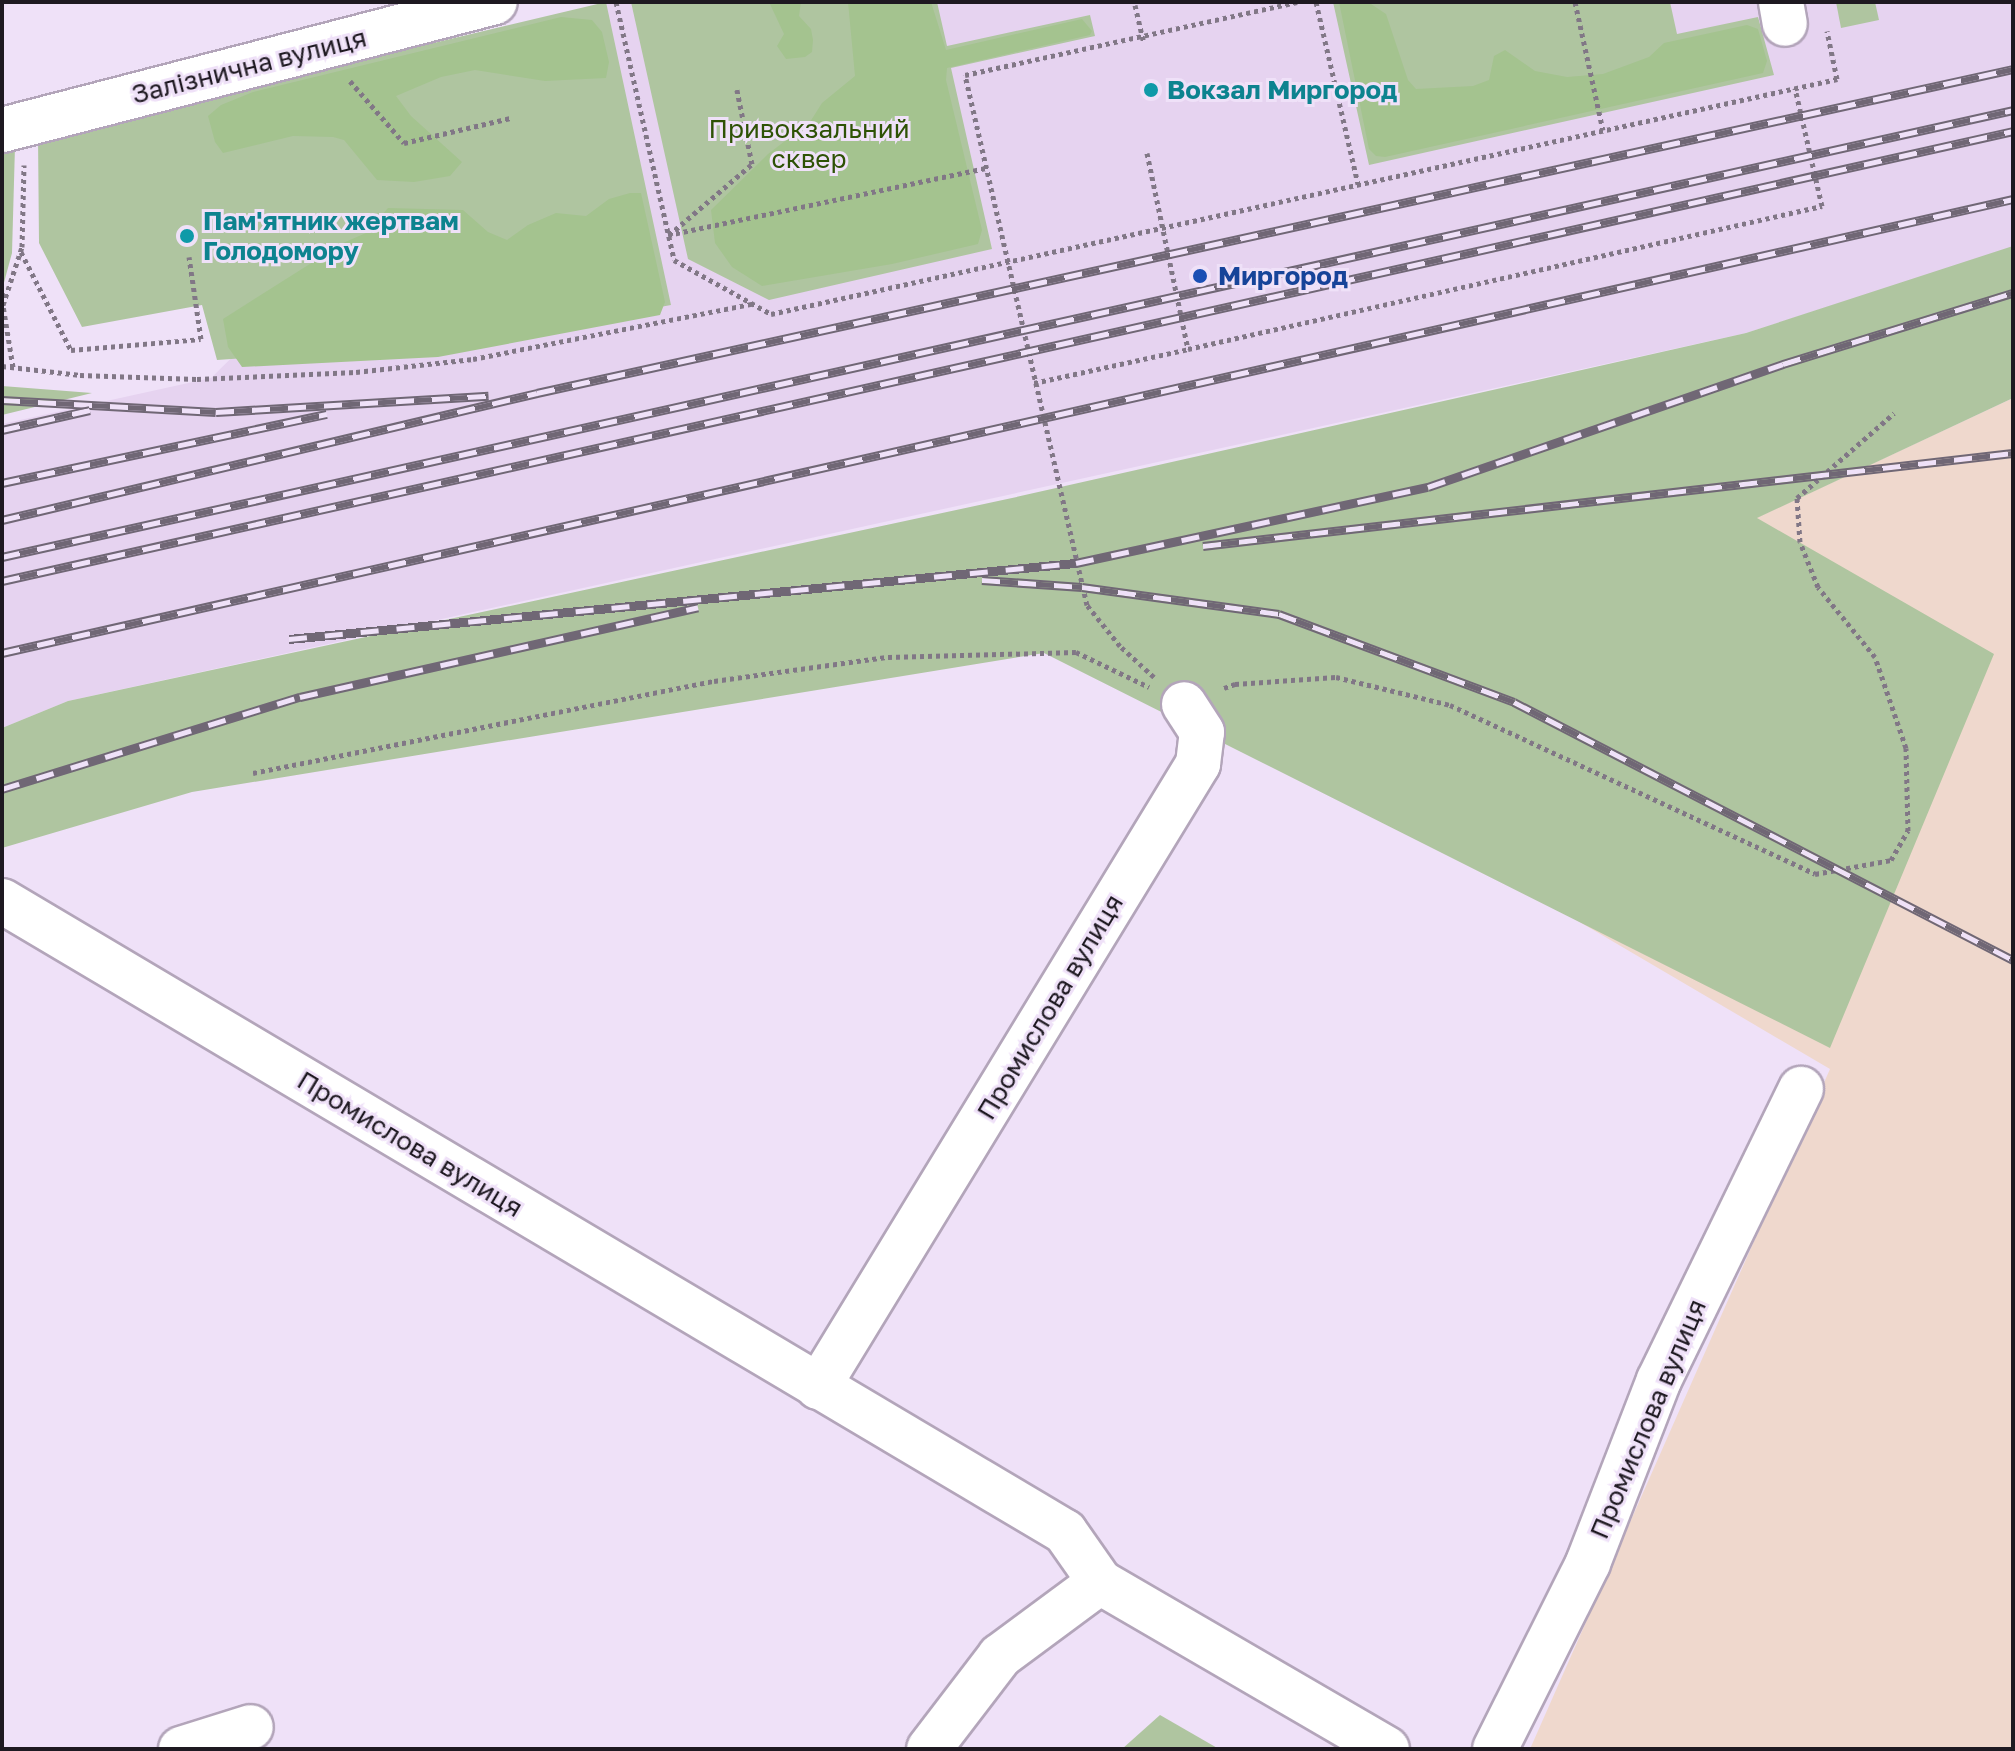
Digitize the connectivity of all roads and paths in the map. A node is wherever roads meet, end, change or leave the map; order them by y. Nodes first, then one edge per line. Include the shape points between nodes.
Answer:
1 (495, 2) edge
2 (616, 2) edge
3 (1297, 2) edge
4 (1316, 2) edge
5 (1575, 2) edge
6 (1135, 5) dead end
7 (1142, 38) junction
8 (320, 47) junction
9 (737, 90) dead end
10 (511, 118) dead end
11 (14, 126) edge
12 (1603, 130) junction
13 (1147, 153) dead end
14 (986, 168) junction
15 (1358, 184) junction
16 (668, 235) junction
17 (21, 252) junction
18 (189, 257) dead end
19 (1007, 262) junction
20 (753, 304) junction
21 (1188, 349) junction
22 (2, 366) edge
23 (13, 367) junction
24 (1034, 383) junction
25 (1894, 413) dead end
26 (1184, 704) junction
27 (253, 773) dead end
28 (2, 901) edge
29 (1801, 1089) dead end
30 (818, 1387) junction
31 (1100, 1582) junction
32 (251, 1727) dead end
33 (181, 1749) edge
34 (929, 1749) edge
35 (1387, 1749) edge
36 (1495, 1749) edge

1 - 8 street, Залізнична вулиця
2 - 16 path
3 - 7 path
4 - 15 path
5 - 12 path
6 - 7 path
7 - 14 path via 965,75
8 - 10 path via 404,143
8 - 11 street, Залізнична вулиця
9 - 16 path via 752,164
11 - 17 path
12 - 15 path
12 - 21 path via 1795,88 1822,206
13 - 21 path
14 - 16 path
14 - 19 path
15 - 19 path
16 - 20 path via 674,260
17 - 18 path via 71,350 201,339
17 - 23 path via 3,305
19 - 20 path via 771,314
19 - 24 path
20 - 23 path via 473,359 356,372 197,379
21 - 24 path
22 - 23 path
24 - 26 path via 1087,605 1120,646
25 - 26 path via 1797,498 1800,542 1818,587 1875,657 1906,748 1908,831 1891,860 1815,874 1450,705 1336,677 1235,684
26 - 27 path via 1076,652 888,657 714,681
26 - 30 street, Промислова вулиця via 1202,732 1198,764
28 - 30 street, Промислова вулиця
29 - 36 street, Промислова вулиця via 1659,1380 1588,1563
30 - 31 street, Промислова вулиця via 1065,1532
31 - 34 street via 1000,1656
31 - 35 street, Промислова вулиця
32 - 33 street

